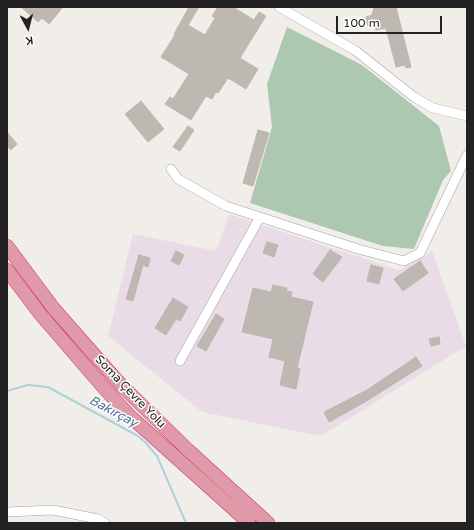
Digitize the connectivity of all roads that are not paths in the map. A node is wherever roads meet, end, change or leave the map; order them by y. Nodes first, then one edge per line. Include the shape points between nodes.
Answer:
1 (279, 7) edge
2 (467, 116) edge
3 (467, 156) edge
4 (170, 169) dead end
5 (260, 217) junction
6 (7, 241) edge
7 (11, 251) edge
8 (7, 270) edge
9 (180, 361) dead end
10 (7, 512) edge
11 (105, 523) edge
12 (249, 523) edge
13 (268, 523) edge

1 - 2 street via 356,51 414,97 433,108
3 - 5 street via 420,253 404,261
4 - 5 street via 178,179 226,206
5 - 9 street
6 - 7 highway, Soma Çevre Yolu
7 - 13 highway, Soma Çevre Yolu via 54,309 121,385
8 - 12 highway, Soma Çevre Yolu via 46,321 131,417
10 - 11 street via 53,510 98,519

